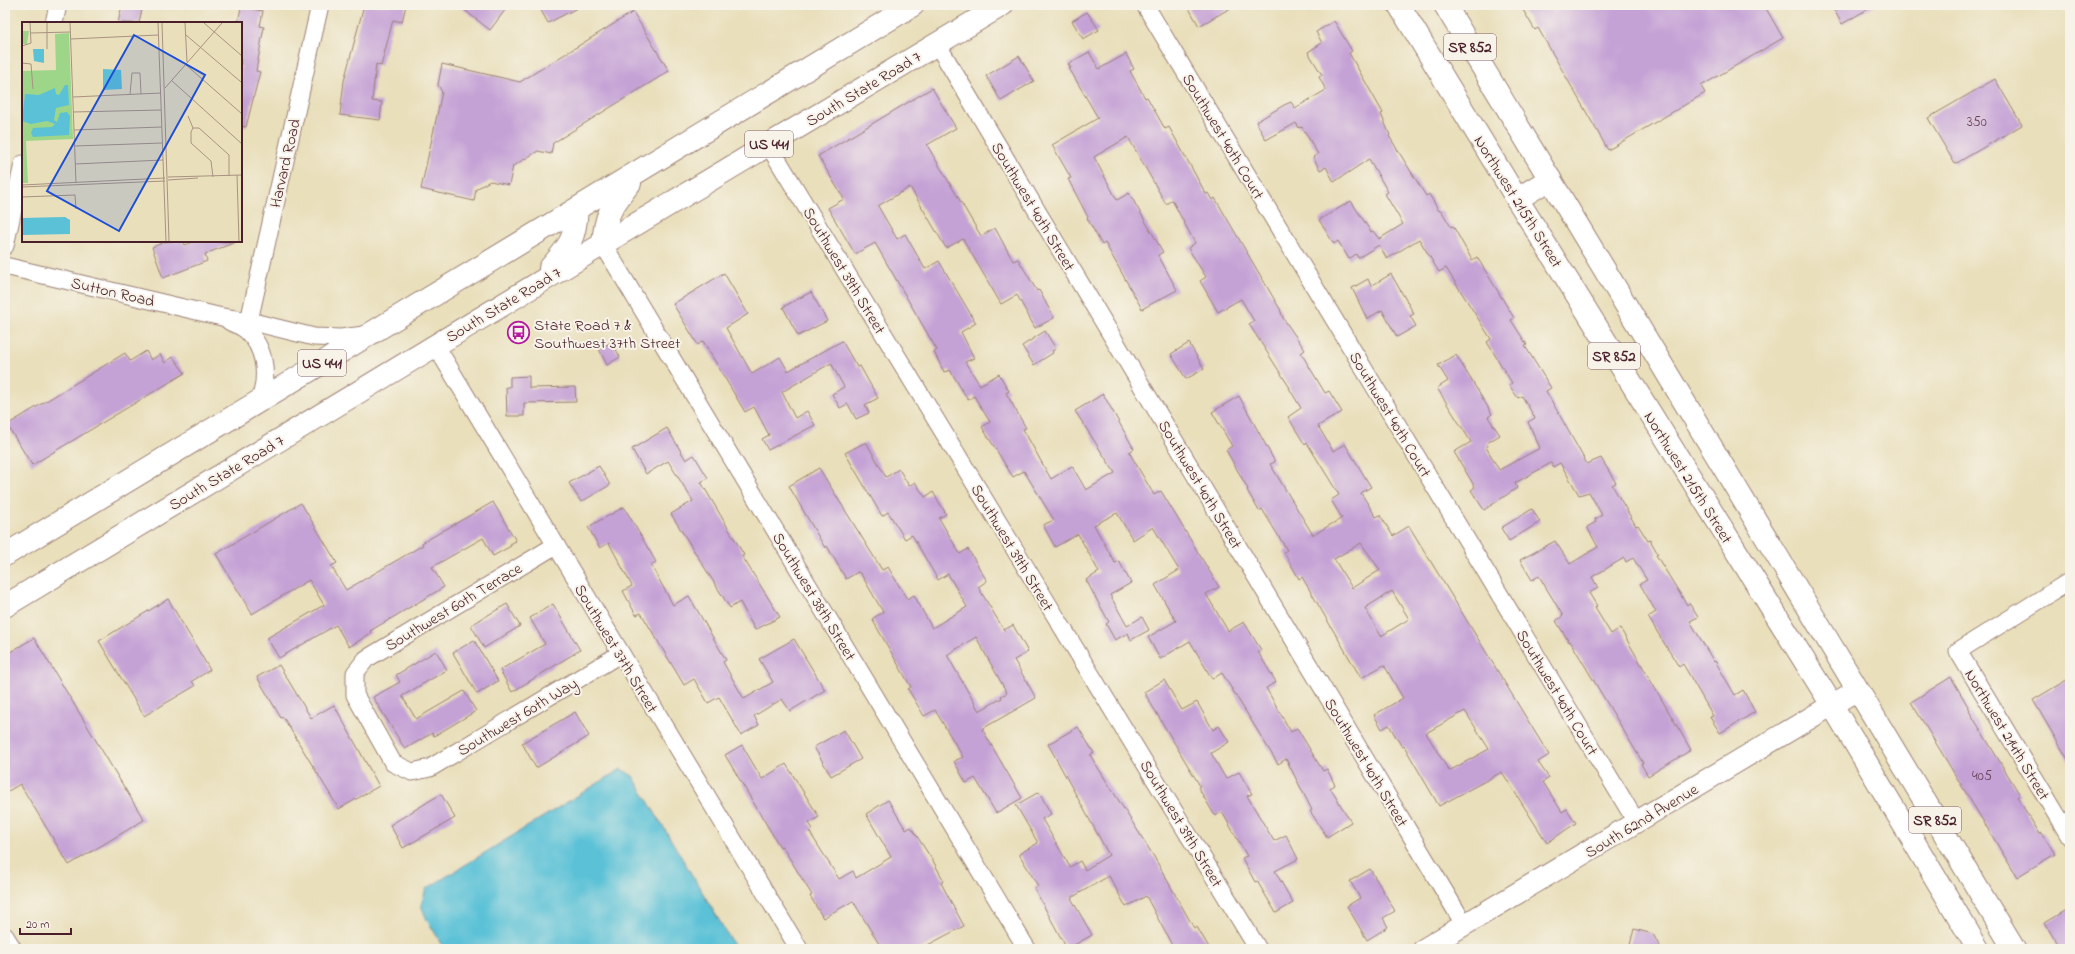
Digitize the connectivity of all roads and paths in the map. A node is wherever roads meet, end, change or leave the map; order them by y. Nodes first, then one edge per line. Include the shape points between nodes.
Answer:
1 (58, 5) edge
2 (320, 5) edge
3 (913, 5) edge
4 (1002, 5) edge
5 (1145, 5) edge
6 (1398, 5) edge
7 (1445, 5) edge
8 (54, 22) edge
9 (937, 44) junction
10 (768, 144) junction
11 (22, 169) edge
12 (640, 171) junction
13 (1550, 179) junction
14 (1517, 199) junction
15 (577, 210) junction
16 (603, 244) junction
17 (5, 246) edge
18 (5, 266) edge
19 (536, 284) junction
20 (222, 317) junction
21 (249, 321) junction
22 (370, 334) junction
23 (436, 346) junction
24 (260, 400) junction
25 (556, 545) junction
26 (5, 555) edge
27 (2070, 581) edge
28 (5, 606) edge
29 (620, 654) junction
30 (1857, 690) junction
31 (1832, 705) junction
32 (412, 772) joint
33 (1636, 823) junction
34 (2070, 837) edge
35 (1464, 924) junction
36 (5, 936) edge
37 (13, 949) edge
38 (799, 949) edge
39 (1026, 949) edge
40 (1258, 949) edge
41 (1424, 949) edge
42 (1978, 949) edge
43 (2014, 949) edge

1 - 8 street
2 - 21 street, Harvard Road
3 - 12 main road, US 441
4 - 9 main road, South State Road 7 / US 441
5 - 33 street, Southwest 40th Court
6 - 14 main road, Northwest 215th Street / SR 852
7 - 13 main road, SR 852
9 - 10 main road, South State Road 7 / US 441
9 - 35 street, Southwest 40th Street
10 - 16 main road, South State Road 7 / US 441
10 - 40 street, Southwest 39th Street
11 - 17 street
12 - 15 main road, US 441
12 - 16 main road via 611,208 604,226
13 - 14 main road
13 - 30 main road, SR 852
14 - 31 main road, Northwest 215th Street / SR 852
15 - 19 main road via 576,226 570,246
15 - 22 main road, US 441
16 - 19 main road, South State Road 7 / US 441
16 - 39 street, Southwest 38th Street
18 - 20 street, Sutton Road
19 - 23 main road, South State Road 7 / US 441
20 - 21 street, Sutton Road
20 - 24 street, Sutton Road via 245,330 258,346 265,365 265,386
21 - 22 street, Sutton Road via 314,337 341,338
22 - 24 main road, US 441
23 - 25 street, Southwest 37th Street
23 - 28 main road, South State Road 7 / US 441
24 - 26 main road, US 441
25 - 29 street, Southwest 37th Street
25 - 32 street, Southwest 60th Terrace via 366,659 355,673 355,695 393,763
27 - 34 street, Northwest 214th Street via 1958,651
29 - 32 street, Southwest 60th Way via 430,768
29 - 38 street, Southwest 37th Street
30 - 31 street, South 62nd Avenue
30 - 43 main road, SR 852
31 - 33 street, South 62nd Avenue
31 - 42 main road, Northwest 215th Street / SR 852
33 - 35 street, South 62nd Avenue
35 - 41 street, South 62nd Avenue
36 - 37 street

